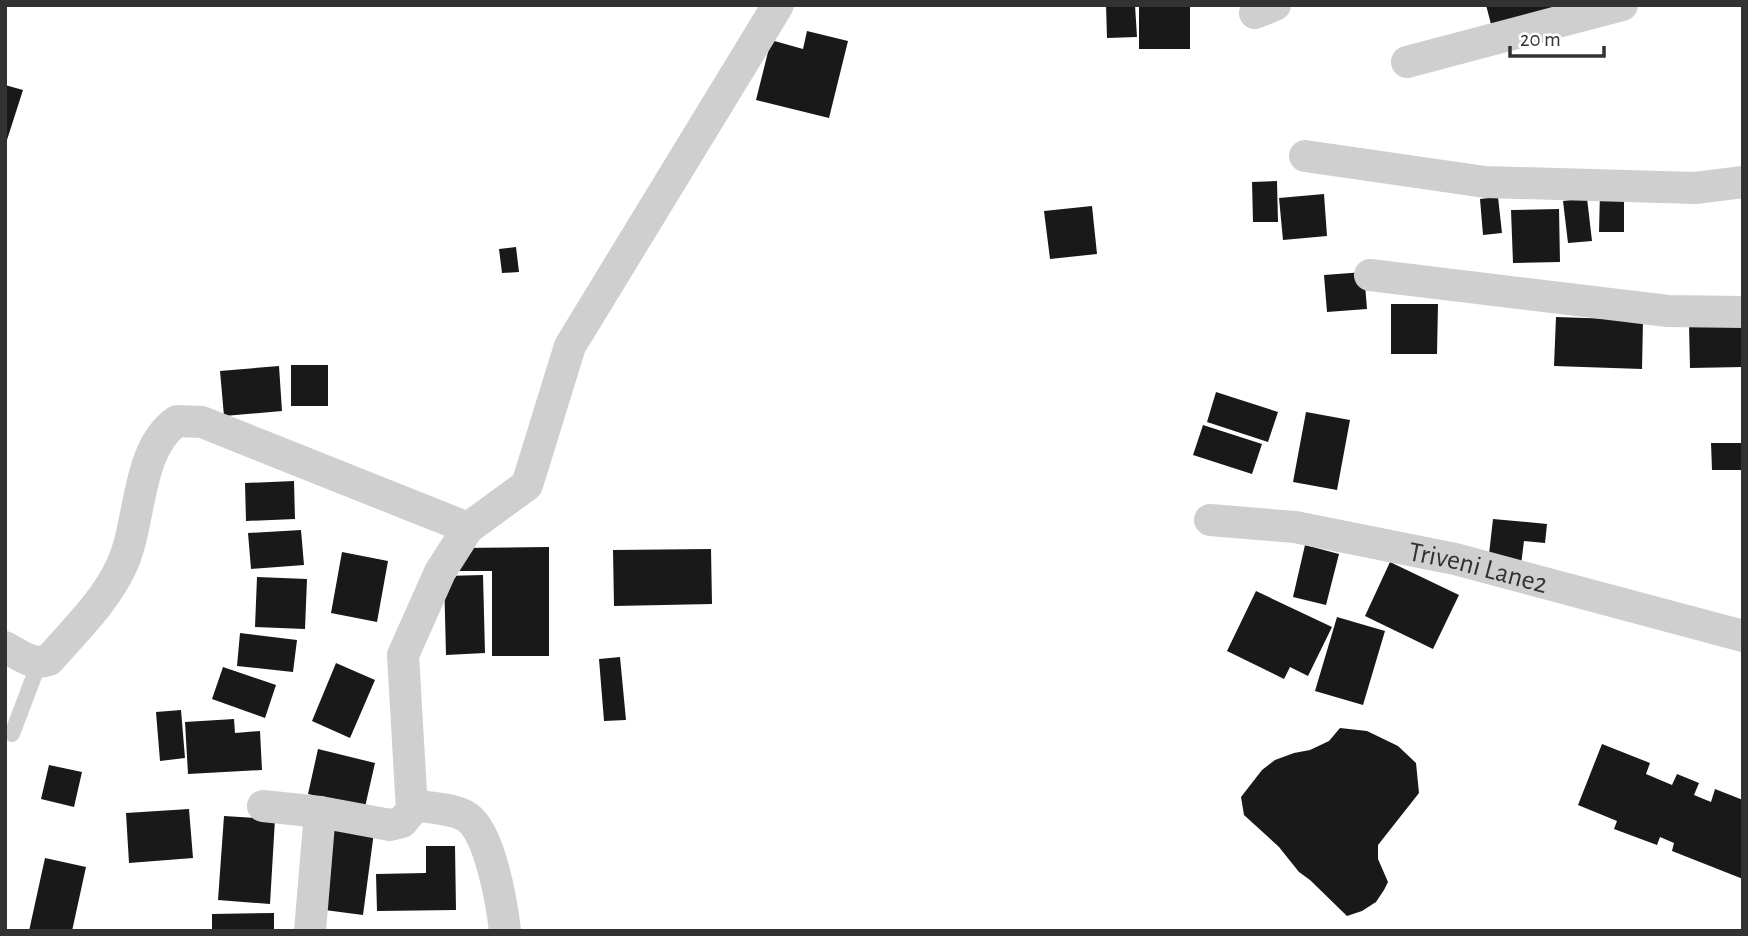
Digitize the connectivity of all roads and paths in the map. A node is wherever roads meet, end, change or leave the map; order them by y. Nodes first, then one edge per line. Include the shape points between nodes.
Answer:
1 (778, 5) edge
2 (1622, 5) edge
3 (1407, 62) dead end
4 (1306, 156) dead end
5 (1743, 182) edge
6 (1370, 275) dead end
7 (1743, 312) edge
8 (1210, 520) dead end
9 (468, 527) junction
10 (1743, 636) edge
11 (5, 647) edge
12 (38, 663) junction
13 (12, 734) dead end
14 (413, 805) junction
15 (263, 806) dead end
16 (320, 811) junction
17 (310, 931) edge
18 (505, 931) edge

1 - 9 street via 570,346 527,485
2 - 3 street
4 - 5 street via 1485,182 1695,188
6 - 7 street via 1668,311
8 - 10 street, Triveni Lane2 via 1295,527 1455,559
9 - 12 street via 202,422 177,421 162,433 145,472 129,550 112,585 49,660
9 - 14 street via 440,572 403,655
11 - 12 street
12 - 13 lane
14 - 16 street via 408,817 396,825
14 - 18 street via 457,813 474,823 487,849
15 - 16 street
16 - 17 street

